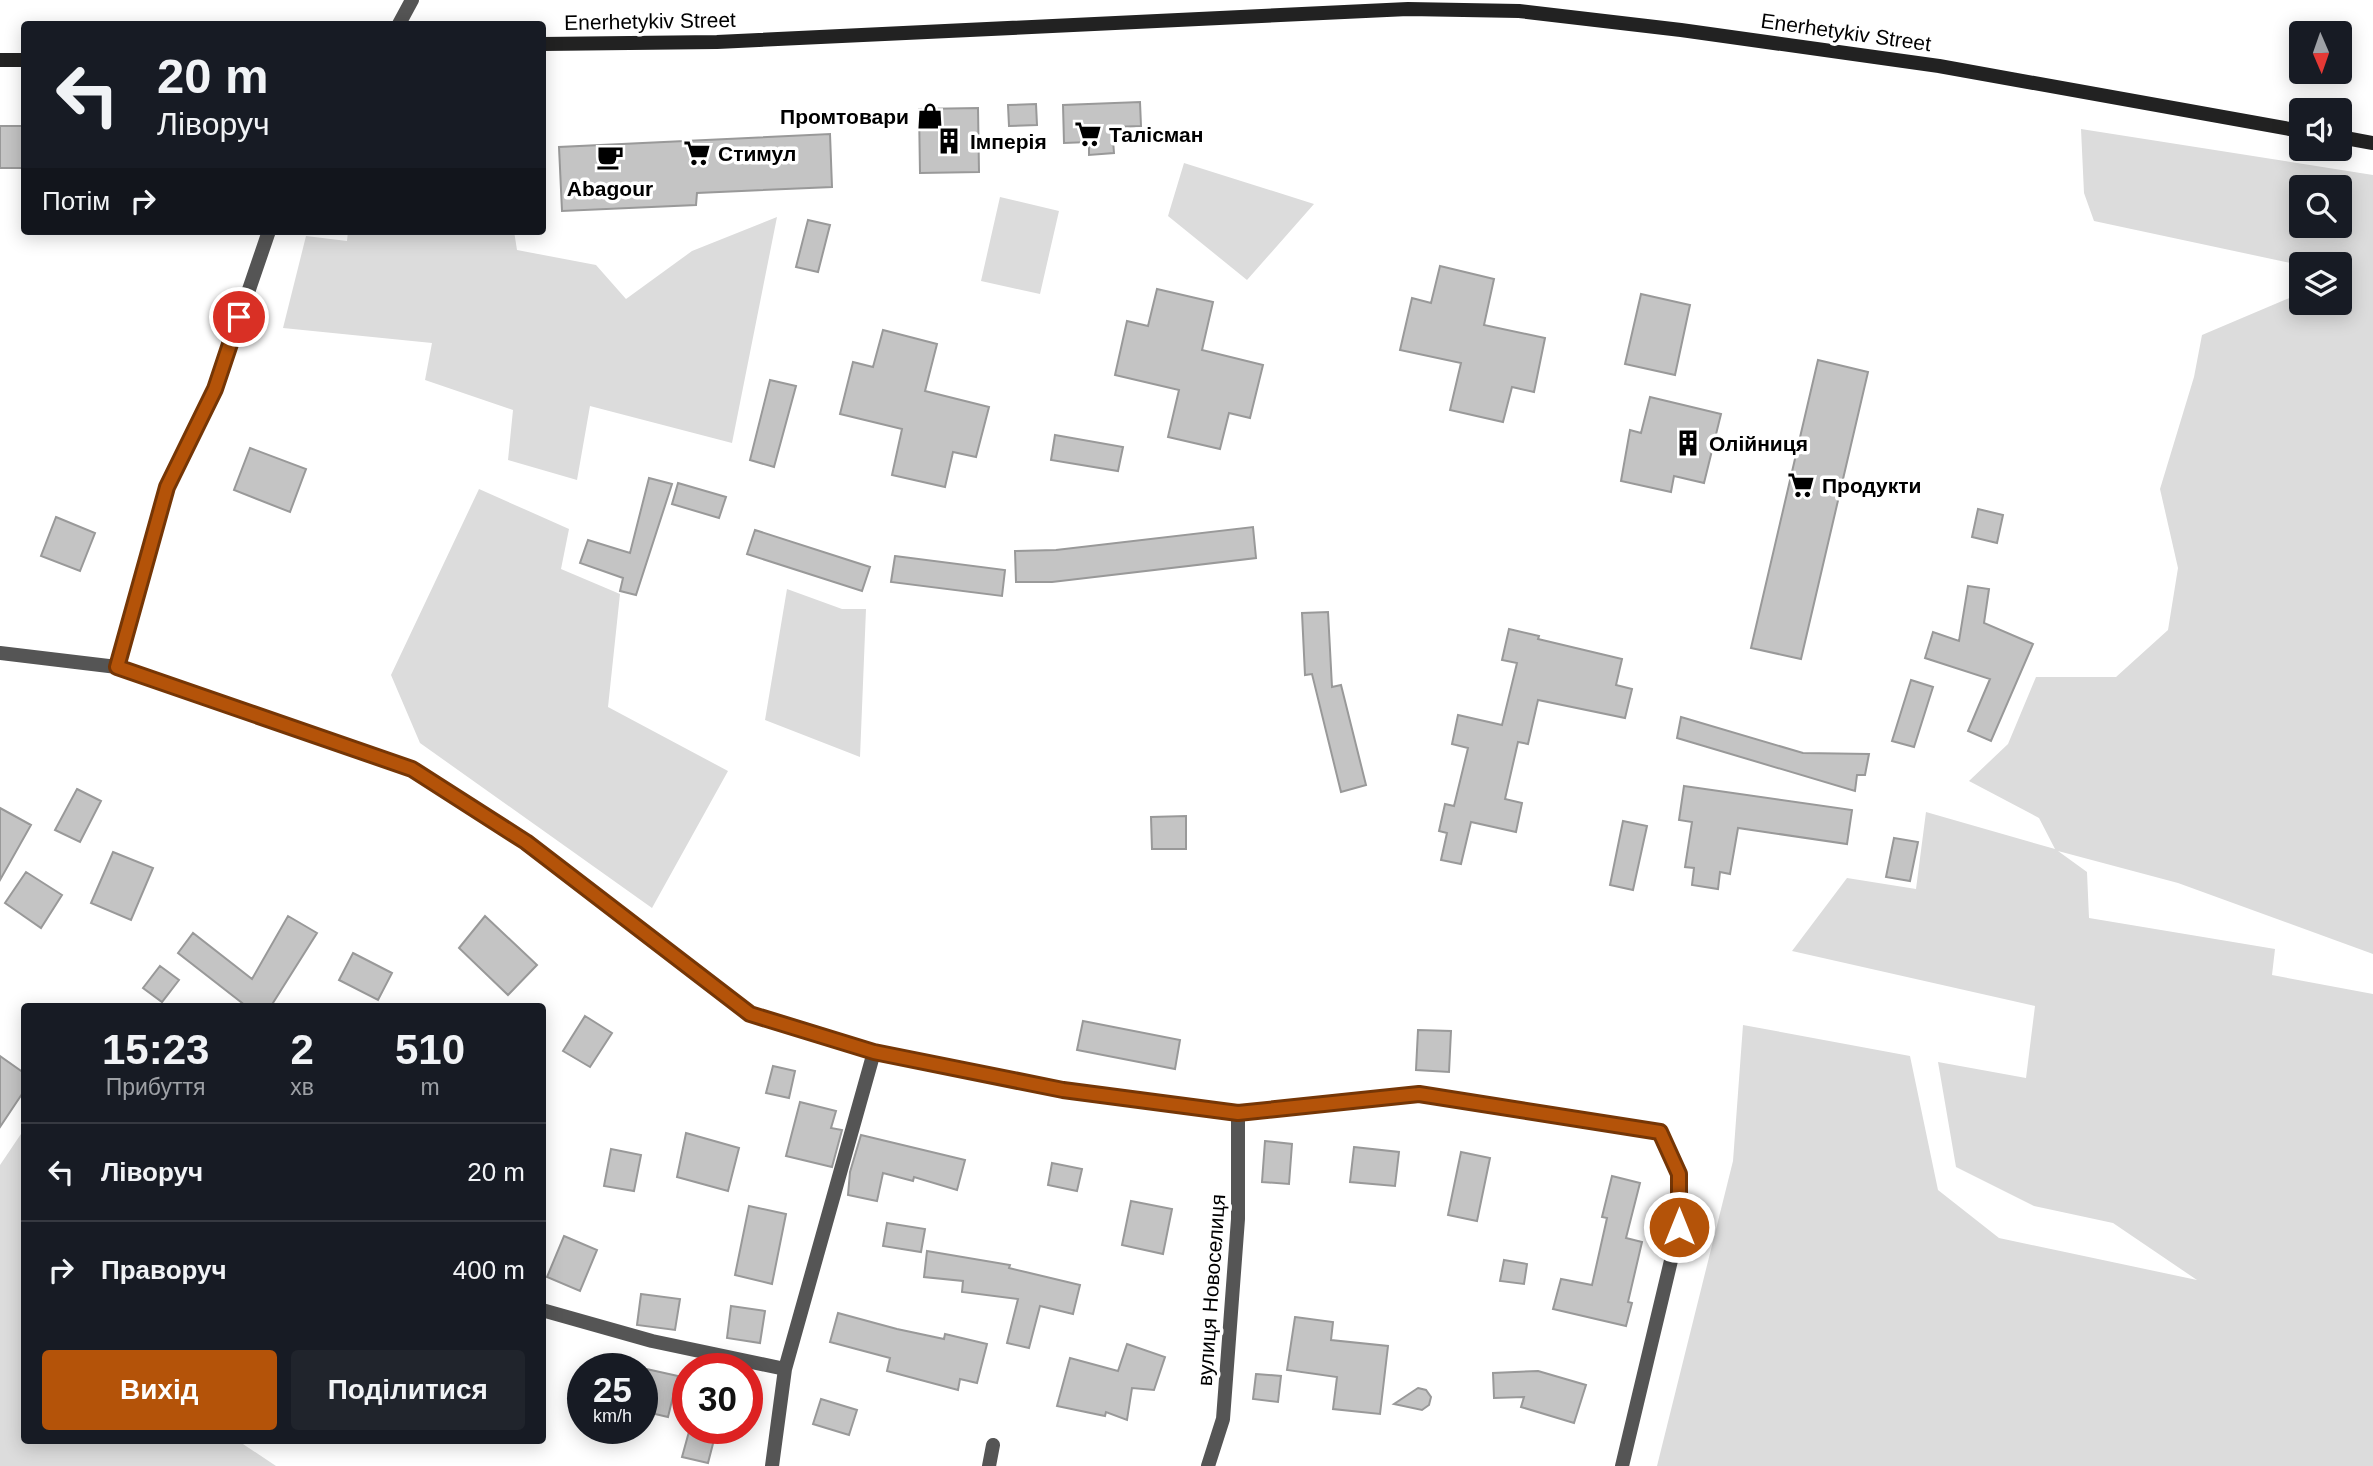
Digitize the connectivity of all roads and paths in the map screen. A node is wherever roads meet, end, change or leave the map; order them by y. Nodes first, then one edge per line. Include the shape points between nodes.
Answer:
1 (412, 0) edge
2 (401, 21) edge
3 (546, 44) edge
4 (0, 60) edge
5 (21, 60) edge
6 (2289, 129) edge
7 (2352, 140) edge
8 (2373, 143) edge
9 (268, 235) edge
10 (0, 653) edge
11 (117, 667) junction
12 (874, 1052) junction
13 (1238, 1113) junction
14 (546, 1311) edge
15 (785, 1369) junction
16 (993, 1445) dead end
17 (772, 1466) edge
18 (989, 1466) edge
19 (1208, 1466) edge
20 (1622, 1466) edge

1 - 2 street
3 - 6 main road, Enerhetykiv Street via 717,42 1381,10 1519,10 1939,66
4 - 5 main road
7 - 8 main road
9 - 11 street via 215,389 167,487
10 - 11 street
11 - 12 street via 412,769 526,842 750,1014
12 - 13 street via 1063,1090
12 - 15 street
13 - 19 street, вулиця Новоселиця via 1238,1219 1223,1419
13 - 20 street via 1419,1094 1660,1132 1679,1174 1679,1227
14 - 15 street via 652,1341
15 - 17 street
16 - 18 street

